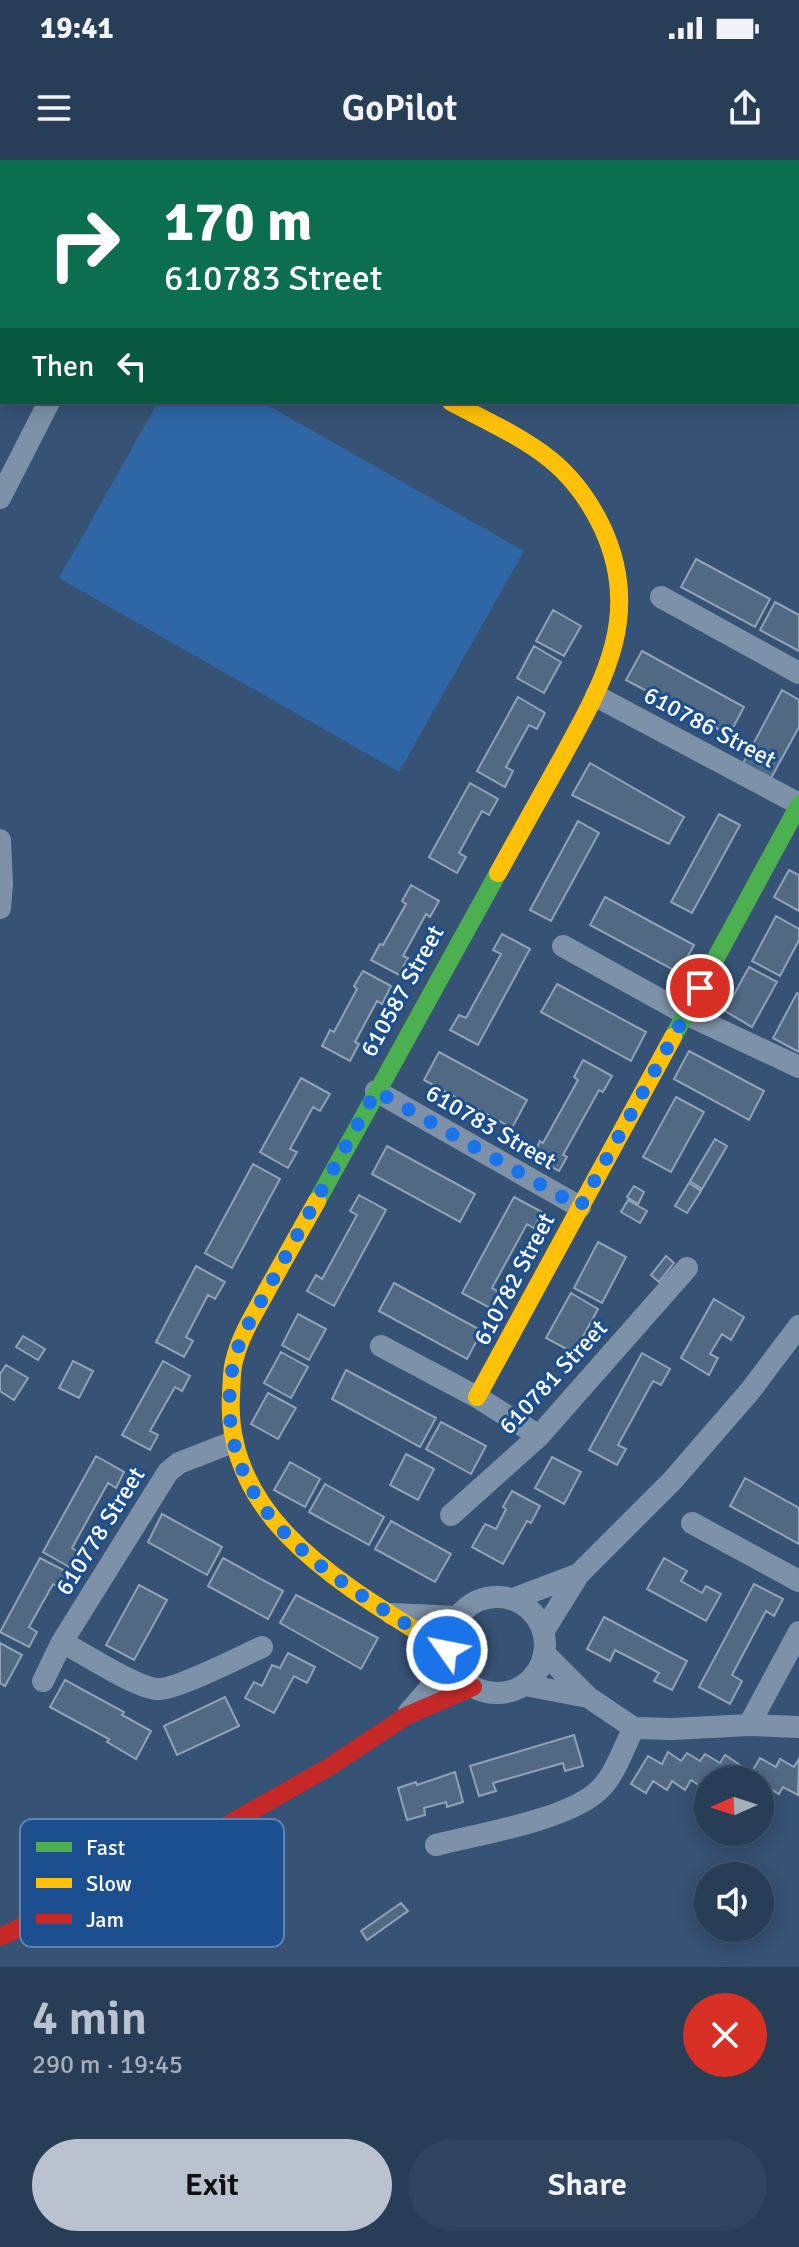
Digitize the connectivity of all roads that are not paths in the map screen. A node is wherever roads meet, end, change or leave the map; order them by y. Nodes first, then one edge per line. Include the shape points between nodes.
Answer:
1 (48, 404) edge
2 (454, 404) edge
3 (0, 498) edge
4 (661, 597) dead end
5 (799, 673) edge
6 (596, 696) junction
7 (799, 805) edge
8 (0, 840) edge
9 (0, 908) edge
10 (563, 946) dead end
11 (686, 1014) junction
12 (799, 1067) edge
13 (376, 1091) junction
14 (580, 1207) junction
15 (687, 1268) dead end
16 (799, 1326) edge
17 (381, 1346) dead end
18 (477, 1397) junction
19 (539, 1436) junction
20 (233, 1442) junction
21 (451, 1515) dead end
22 (692, 1523) dead end
23 (579, 1574) junction
24 (799, 1581) edge
25 (513, 1599) junction
26 (392, 1614) junction
27 (457, 1617) junction
28 (799, 1632) edge
29 (62, 1642) junction
30 (544, 1642) junction
31 (262, 1647) dead end
32 (449, 1657) junction
33 (43, 1681) dead end
34 (525, 1685) junction
35 (473, 1687) junction
36 (588, 1697) junction
37 (406, 1716) junction
38 (749, 1725) junction
39 (799, 1727) edge
40 (634, 1728) junction
41 (238, 1819) edge
42 (436, 1845) dead end
43 (20, 1928) edge
44 (0, 1937) edge

1 - 3 street
2 - 6 street, 610587 Street via 553,461 585,496 604,533 619,582 620,622 614,654
4 - 5 street
6 - 7 street, 610786 Street
6 - 13 street, 610587 Street
7 - 11 street, 610782 Street
8 - 9 street
10 - 11 street
11 - 12 street
11 - 14 street, 610782 Street
13 - 14 street, 610783 Street
13 - 20 street, 610587 Street via 248,1325 233,1363
14 - 18 street, 610782 Street
15 - 19 street, 610781 Street
16 - 23 street via 672,1481
17 - 18 street
18 - 19 street
19 - 21 street, 610781 Street
20 - 26 street, 610587 Street via 250,1488 280,1530 313,1562
20 - 29 street, 610778 Street via 168,1472
22 - 24 street
23 - 25 street
23 - 30 street
25 - 27 street via 479,1600
25 - 30 street via 532,1612
26 - 27 street
26 - 32 street, 610587 Street
27 - 32 street
28 - 38 street
29 - 31 street via 158,1689
29 - 33 street, 610778 Street
30 - 34 street via 539,1669
30 - 36 street
32 - 35 street
32 - 37 street
34 - 35 street via 505,1693
34 - 36 street
35 - 37 street
36 - 40 street
37 - 41 street
38 - 39 street
38 - 40 street
40 - 42 street via 603,1787 583,1804
43 - 44 street

